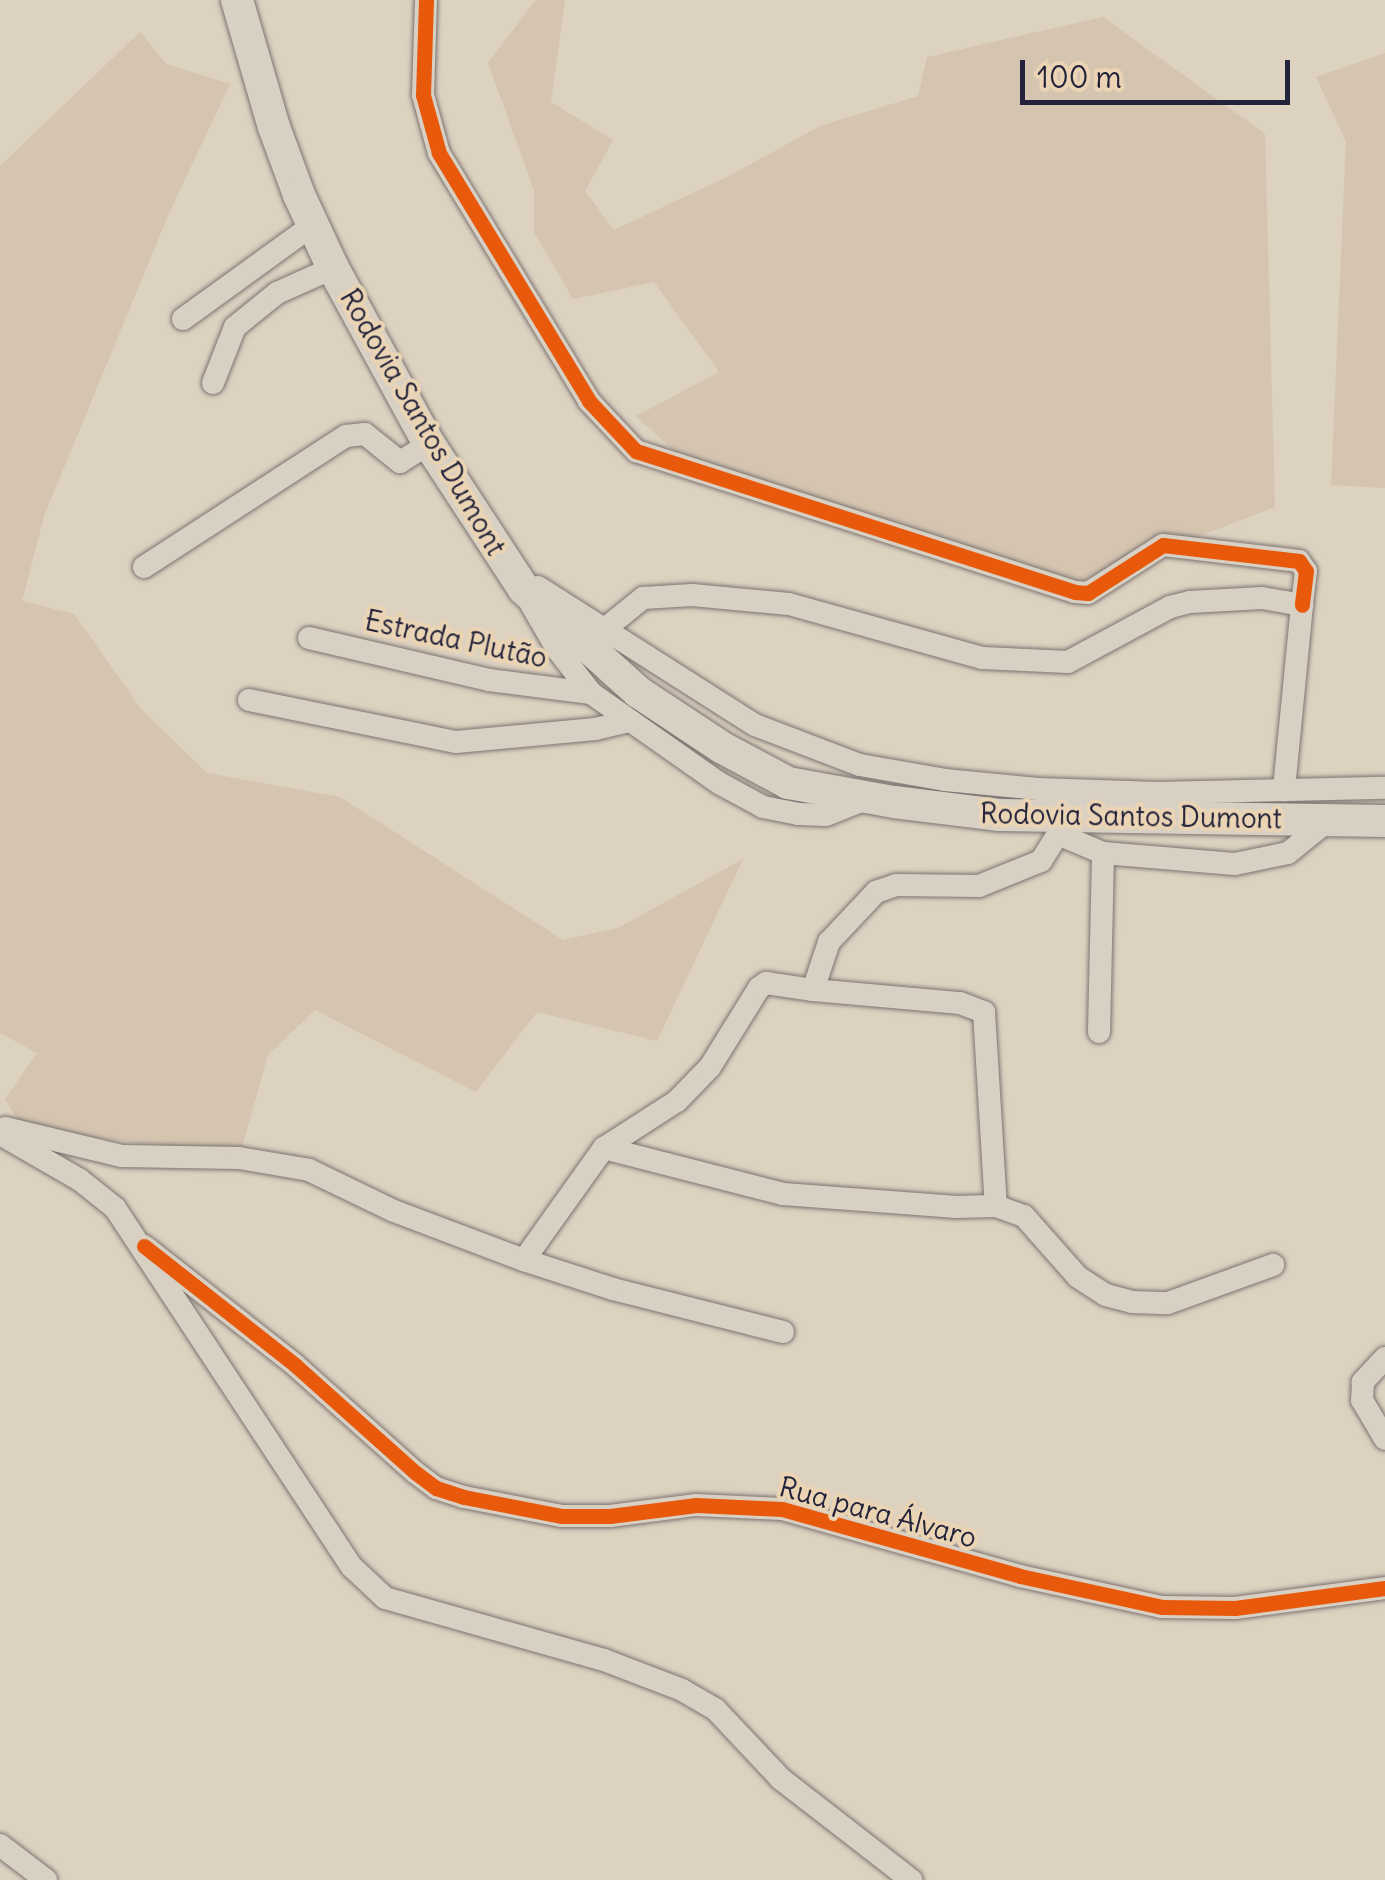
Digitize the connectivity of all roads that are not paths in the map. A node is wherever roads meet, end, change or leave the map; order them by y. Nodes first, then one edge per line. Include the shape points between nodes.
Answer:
1 (237, 0) edge
2 (426, 0) edge
3 (313, 224) junction
4 (333, 268) junction
5 (183, 320) dead end
6 (213, 383) dead end
7 (429, 444) junction
8 (144, 568) dead end
9 (517, 579) junction
10 (1302, 605) junction
11 (606, 628) junction
12 (310, 638) dead end
13 (591, 693) junction
14 (249, 700) dead end
15 (628, 721) junction
16 (755, 725) junction
17 (793, 742) junction
18 (721, 747) junction
19 (788, 783) junction
20 (719, 784) junction
21 (1385, 788) edge
22 (1284, 790) junction
23 (871, 797) junction
24 (763, 807) junction
25 (1385, 821) edge
26 (1059, 825) junction
27 (1104, 853) junction
28 (814, 990) junction
29 (1099, 1032) dead end
30 (0, 1131) edge
31 (604, 1148) junction
32 (996, 1206) junction
33 (144, 1246) junction
34 (524, 1260) junction
35 (1273, 1265) dead end
36 (783, 1332) dead end
37 (1385, 1358) edge
38 (1385, 1438) edge
39 (1385, 1588) edge
40 (0, 1845) edge
41 (46, 1880) edge
42 (912, 1880) edge

1 - 3 highway, Rodovia Santos Dumont via 274,127
2 - 10 street via 423,95 439,153 589,401 636,451 1074,592 1088,593 1163,545 1299,561 1306,571
3 - 4 highway, Rodovia Santos Dumont
3 - 5 street
4 - 6 street via 277,293 236,327
4 - 7 highway, Rodovia Santos Dumont
7 - 8 street via 400,462 365,434 346,436
7 - 9 highway, Rodovia Santos Dumont
9 - 11 street
9 - 13 street via 556,649
9 - 18 highway, Rodovia Santos Dumont via 638,692
10 - 11 street via 1262,598 1190,602 1068,662 983,658 789,604 692,595 643,598
10 - 22 street
11 - 16 street
12 - 13 street, Estrada Plutão via 489,680
13 - 15 street
14 - 15 street via 456,742
15 - 20 street
16 - 17 street
16 - 18 street
17 - 19 street
17 - 22 street via 860,764 990,786
18 - 19 highway, Rodovia Santos Dumont
18 - 20 street
19 - 23 highway, Rodovia Santos Dumont
19 - 24 street
20 - 24 street
21 - 22 street
23 - 24 street via 826,815
23 - 26 highway, Rodovia Santos Dumont
25 - 26 highway, Rodovia Santos Dumont
25 - 27 street via 1325,823 1288,853 1235,864
26 - 27 street
26 - 28 street via 1042,861 997,882 962,889 896,884 876,892 828,942
27 - 29 street
28 - 31 street via 766,983 759,988 694,1085
28 - 32 street via 960,1003 984,1012
30 - 33 street via 80,1180 115,1208
30 - 34 street via 122,1156 238,1158 309,1170
31 - 32 street via 783,1194
31 - 34 street
32 - 35 street via 1024,1216 1078,1277 1132,1302 1168,1303
33 - 39 street, Rua para Álvaro via 436,1488 500,1508 594,1516 696,1505 782,1510 1020,1576 1162,1607 1236,1608
33 - 42 street via 352,1566 386,1598 604,1660 682,1690 716,1710 781,1779
34 - 36 street
37 - 38 street via 1362,1389 1366,1412
40 - 41 street

